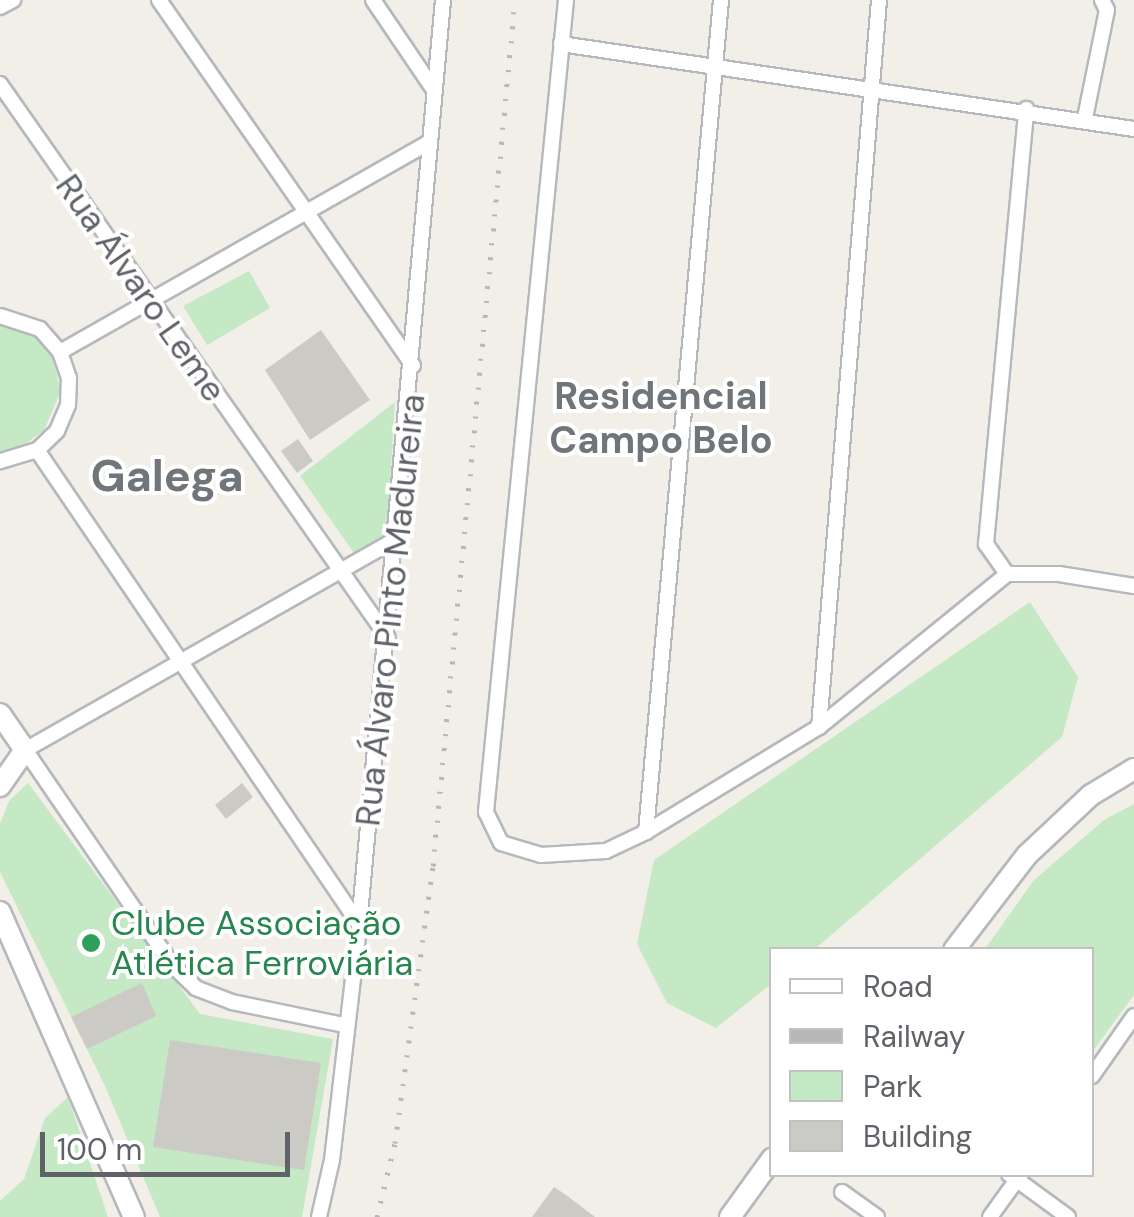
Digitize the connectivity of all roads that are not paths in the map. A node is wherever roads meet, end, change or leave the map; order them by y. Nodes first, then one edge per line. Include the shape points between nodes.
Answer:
1 (13, 0) edge
2 (159, 0) edge
3 (373, 0) edge
4 (444, 0) edge
5 (566, 0) edge
6 (721, 0) edge
7 (879, 0) edge
8 (1102, 0) edge
9 (0, 7) edge
10 (562, 44) junction
11 (714, 66) junction
12 (0, 84) edge
13 (870, 88) junction
14 (434, 90) junction
15 (1026, 109) junction
16 (1086, 118) junction
17 (1134, 129) edge
18 (430, 142) junction
19 (308, 212) junction
20 (150, 301) junction
21 (0, 316) edge
22 (60, 352) junction
23 (414, 366) junction
24 (37, 450) junction
25 (0, 461) edge
26 (396, 540) junction
27 (338, 572) junction
28 (1007, 574) junction
29 (1134, 586) edge
30 (388, 638) junction
31 (186, 661) junction
32 (0, 714) edge
33 (819, 727) junction
34 (26, 750) junction
35 (1134, 769) edge
36 (0, 786) edge
37 (646, 832) junction
38 (0, 912) edge
39 (359, 925) junction
40 (956, 947) edge
41 (1134, 1016) edge
42 (344, 1025) junction
43 (1094, 1073) edge
44 (769, 1163) edge
45 (1015, 1177) edge
46 (1017, 1177) edge
47 (842, 1192) dead end
48 (134, 1217) edge
49 (319, 1217) edge
50 (730, 1217) edge
51 (877, 1217) edge
52 (990, 1217) edge
53 (1068, 1217) edge

1 - 9 street
2 - 19 street
3 - 14 street
4 - 14 street, Rua Álvaro Pinto Madureira
5 - 10 street
6 - 11 street
7 - 13 street
8 - 16 street via 1107,10
10 - 11 street
10 - 37 street via 486,812 501,842 541,855 606,851
11 - 13 street
11 - 37 street
12 - 20 street, Rua Álvaro Leme
13 - 15 street
13 - 33 street
14 - 18 street, Rua Álvaro Pinto Madureira
15 - 16 street
15 - 28 street via 986,544
16 - 17 street
18 - 19 street
18 - 23 street, Rua Álvaro Pinto Madureira
19 - 20 street
19 - 23 street
20 - 22 street
20 - 27 street, Rua Álvaro Leme
21 - 22 street via 40,329
22 - 24 street via 69,378 68,406
23 - 26 street, Rua Álvaro Pinto Madureira
24 - 25 street
24 - 31 street
26 - 27 street
26 - 30 street, Rua Álvaro Pinto Madureira
27 - 30 street, Rua Álvaro Leme
27 - 31 street
28 - 29 street
28 - 33 street
30 - 39 street, Rua Álvaro Pinto Madureira
31 - 34 street
31 - 39 street
32 - 34 street
33 - 37 street
34 - 36 street
34 - 42 street via 173,966 196,988
35 - 40 street via 1091,795 1026,855
38 - 48 street
39 - 42 street, Rua Álvaro Pinto Madureira
41 - 43 street
42 - 49 street, Rua Álvaro Pinto Madureira via 332,1160
44 - 50 street
45 - 52 street
46 - 53 street
47 - 51 street

